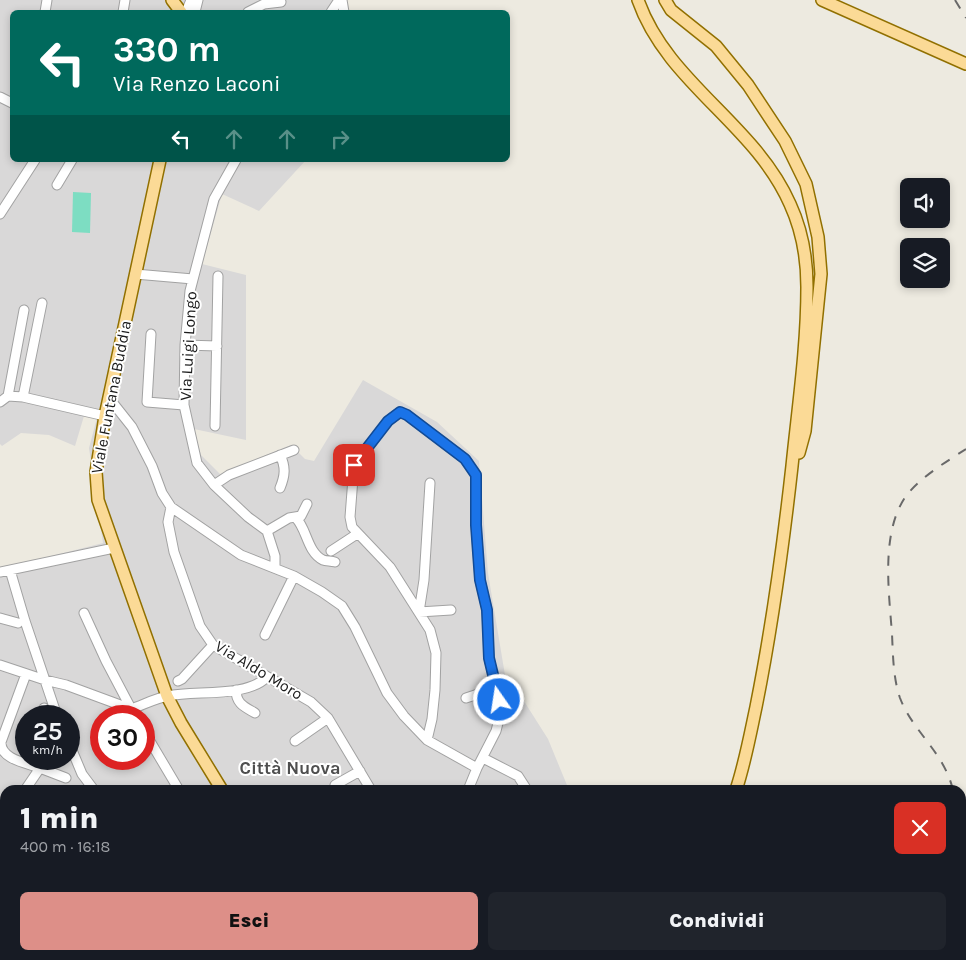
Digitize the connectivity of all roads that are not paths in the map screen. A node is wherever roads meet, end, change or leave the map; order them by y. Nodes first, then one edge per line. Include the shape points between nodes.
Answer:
1 (178, 0) edge
2 (185, 0) edge
3 (341, 0) edge
4 (638, 0) edge
5 (665, 0) edge
6 (822, 0) edge
7 (281, 1) edge
8 (252, 10) edge
9 (333, 10) edge
10 (966, 64) edge
11 (34, 162) edge
12 (71, 162) edge
13 (160, 162) edge
14 (235, 162) edge
15 (57, 185) dead end
16 (0, 214) edge
17 (136, 274) junction
18 (218, 276) dead end
19 (193, 279) junction
20 (42, 303) dead end
21 (24, 310) dead end
22 (151, 334) dead end
23 (185, 345) junction
24 (217, 346) junction
25 (23, 397) junction
26 (109, 398) junction
27 (4, 399) edge
28 (184, 405) junction
29 (105, 416) junction
30 (215, 426) dead end
31 (294, 450) dead end
32 (280, 455) junction
33 (430, 483) dead end
34 (214, 484) junction
35 (280, 488) dead end
36 (788, 496) junction
37 (307, 504) dead end
38 (171, 507) junction
39 (296, 518) junction
40 (268, 531) junction
41 (357, 534) junction
42 (114, 548) junction
43 (331, 551) dead end
44 (335, 562) dead end
45 (275, 568) junction
46 (10, 570) junction
47 (0, 572) edge
48 (294, 576) junction
49 (423, 586) junction
50 (408, 596) junction
51 (451, 610) dead end
52 (420, 612) junction
53 (84, 613) dead end
54 (0, 618) edge
55 (18, 623) dead end
56 (265, 635) dead end
57 (213, 645) junction
58 (0, 665) edge
59 (26, 674) junction
60 (267, 677) junction
61 (44, 680) junction
62 (178, 681) dead end
63 (496, 688) junction
64 (236, 690) junction
65 (167, 696) junction
66 (466, 698) dead end
67 (54, 705) edge
68 (114, 705) edge
69 (129, 705) edge
70 (149, 705) edge
71 (255, 713) dead end
72 (328, 718) junction
73 (427, 740) junction
74 (295, 741) dead end
75 (155, 750) edge
76 (15, 757) edge
77 (483, 758) junction
78 (477, 768) junction
79 (80, 769) edge
80 (39, 770) edge
81 (45, 770) edge
82 (360, 771) junction
83 (66, 778) dead end
84 (28, 785) edge
85 (90, 785) edge
86 (176, 785) edge
87 (219, 785) edge
88 (335, 785) dead end
89 (368, 785) edge
90 (470, 785) edge
91 (524, 785) edge
92 (738, 785) edge

1 - 2 street
3 - 9 street
4 - 36 main road via 654,34 674,62 759,152 777,178 801,231 807,286
5 - 36 main road via 671,10 716,46 748,85 785,141 806,184 818,237 822,274 804,431
6 - 10 main road
7 - 8 street
11 - 16 street
12 - 15 street
13 - 17 main road, Viale Funtana Buddia
14 - 19 street, Via Luigi Longo via 214,199
17 - 19 street
17 - 26 main road, Viale Funtana Buddia
18 - 24 street
19 - 23 street, Via Luigi Longo
20 - 25 street
21 - 27 street
22 - 28 street via 147,402
23 - 24 street
23 - 28 street, Via Luigi Longo
24 - 30 street
25 - 27 street
25 - 29 street
26 - 29 main road, Viale Funtana Buddia
26 - 38 street via 132,427
28 - 34 street, Via Luigi Longo via 197,463
29 - 42 main road, Viale Funtana Buddia via 95,481
31 - 32 street
32 - 34 street
32 - 35 street via 285,472
33 - 49 street
34 - 40 street, Via Luigi Longo via 248,517
36 - 92 main road via 771,623
37 - 39 street via 301,516
38 - 45 street via 241,555
38 - 57 street, Via Aldo Moro via 168,522 174,552 200,626
39 - 40 street via 290,518
39 - 44 street via 316,554 322,560
40 - 45 street via 276,556
41 - 43 street
41 - 50 street via 390,567
41 - 63 street via 350,517 354,465 388,421 400,412 465,459 476,475 480,580 487,610 489,658
42 - 46 street
42 - 65 main road, Viale Funtana Buddia
45 - 48 street
46 - 47 street
46 - 61 street
48 - 56 street
48 - 73 street via 342,606 387,693
49 - 50 street
49 - 52 street
50 - 52 street
51 - 52 street
52 - 73 street via 430,630 436,653 432,719
53 - 69 street
54 - 55 street
57 - 60 street, Via Aldo Moro
57 - 62 street
58 - 59 street
59 - 61 street
59 - 76 street via 1,742 2,751
60 - 64 street
60 - 72 street, Via Aldo Moro via 311,702
61 - 67 street
61 - 68 street via 66,685
63 - 66 street
63 - 77 street via 501,711
64 - 65 street
64 - 71 street via 240,704
65 - 70 street
65 - 87 main road, Viale Funtana Buddia
72 - 74 street
72 - 82 street, Via Aldo Moro
73 - 78 street
75 - 86 street
77 - 78 street
77 - 91 street via 518,776
78 - 90 street
79 - 85 street
80 - 84 street
81 - 83 street
82 - 88 street
82 - 89 street, Via Aldo Moro

